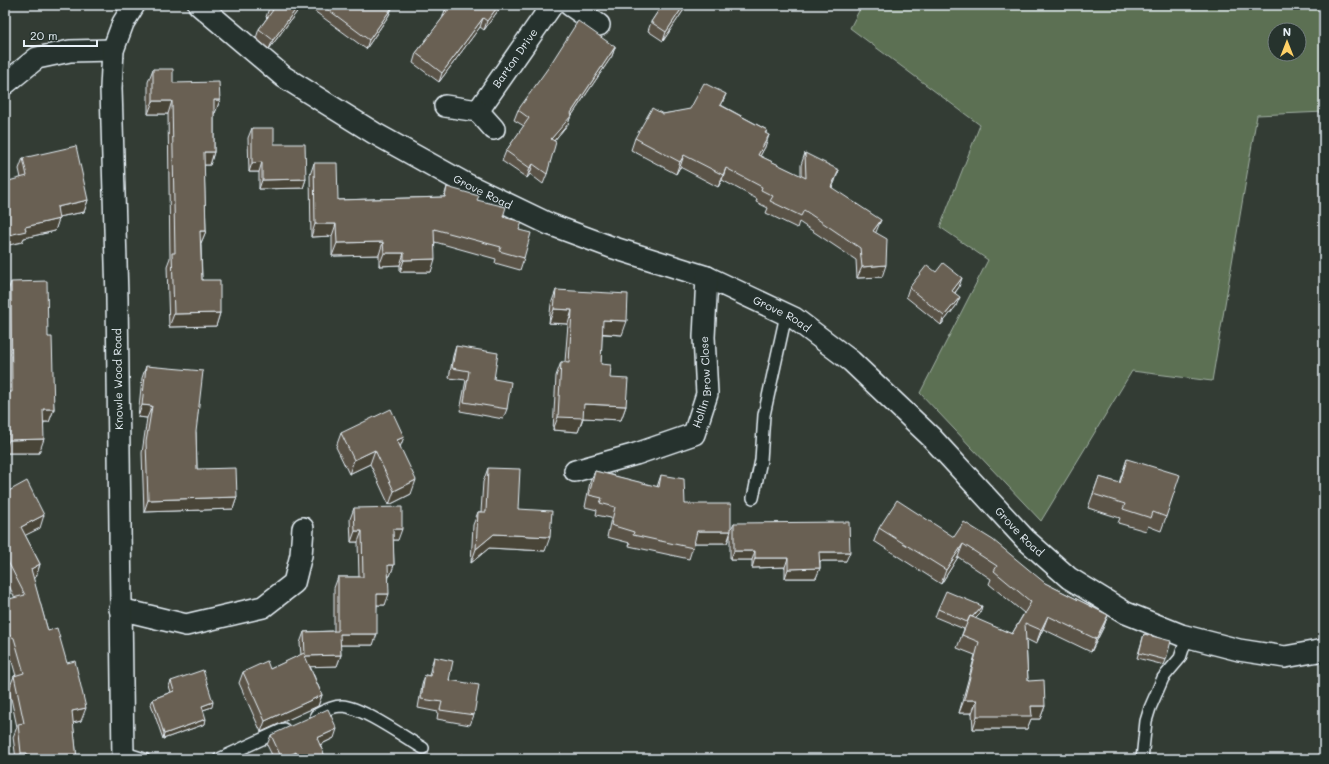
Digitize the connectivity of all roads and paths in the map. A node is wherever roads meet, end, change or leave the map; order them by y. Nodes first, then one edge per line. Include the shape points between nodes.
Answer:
1 (134, 5) edge
2 (199, 5) edge
3 (552, 5) edge
4 (570, 5) edge
5 (599, 25) dead end
6 (113, 50) junction
7 (5, 84) edge
8 (445, 106) dead end
9 (478, 111) junction
10 (494, 130) dead end
11 (707, 277) junction
12 (786, 315) junction
13 (575, 471) dead end
14 (753, 498) dead end
15 (303, 528) dead end
16 (120, 609) junction
17 (1187, 637) junction
18 (1324, 650) edge
19 (308, 718) edge
20 (294, 724) edge
21 (423, 748) dead end
22 (123, 756) edge
23 (144, 759) edge
24 (219, 759) edge
25 (1142, 759) edge

1 - 6 street, Knowle Wood Road via 123,23
2 - 11 street, Grove Road via 284,77 374,133 466,184 549,224
3 - 9 street, Barton Drive
4 - 5 street
6 - 7 street via 70,51 38,58
6 - 16 street, Knowle Wood Road via 111,88 117,298
8 - 9 street
9 - 10 street
11 - 12 street, Grove Road
11 - 13 street, Hollin Brow Close via 704,337 707,394 694,434
12 - 14 lane via 764,414 761,460
12 - 17 street, Grove Road via 794,318 851,361 930,437 1026,539 1069,578 1126,613
15 - 16 street via 301,555 294,583 263,607 186,625
16 - 22 street, Knowle Wood Road
17 - 18 street, Grove Road via 1239,650 1285,657
17 - 25 lane via 1180,658 1163,678 1150,708
19 - 21 lane via 342,706 359,711
20 - 24 lane
22 - 23 lane

